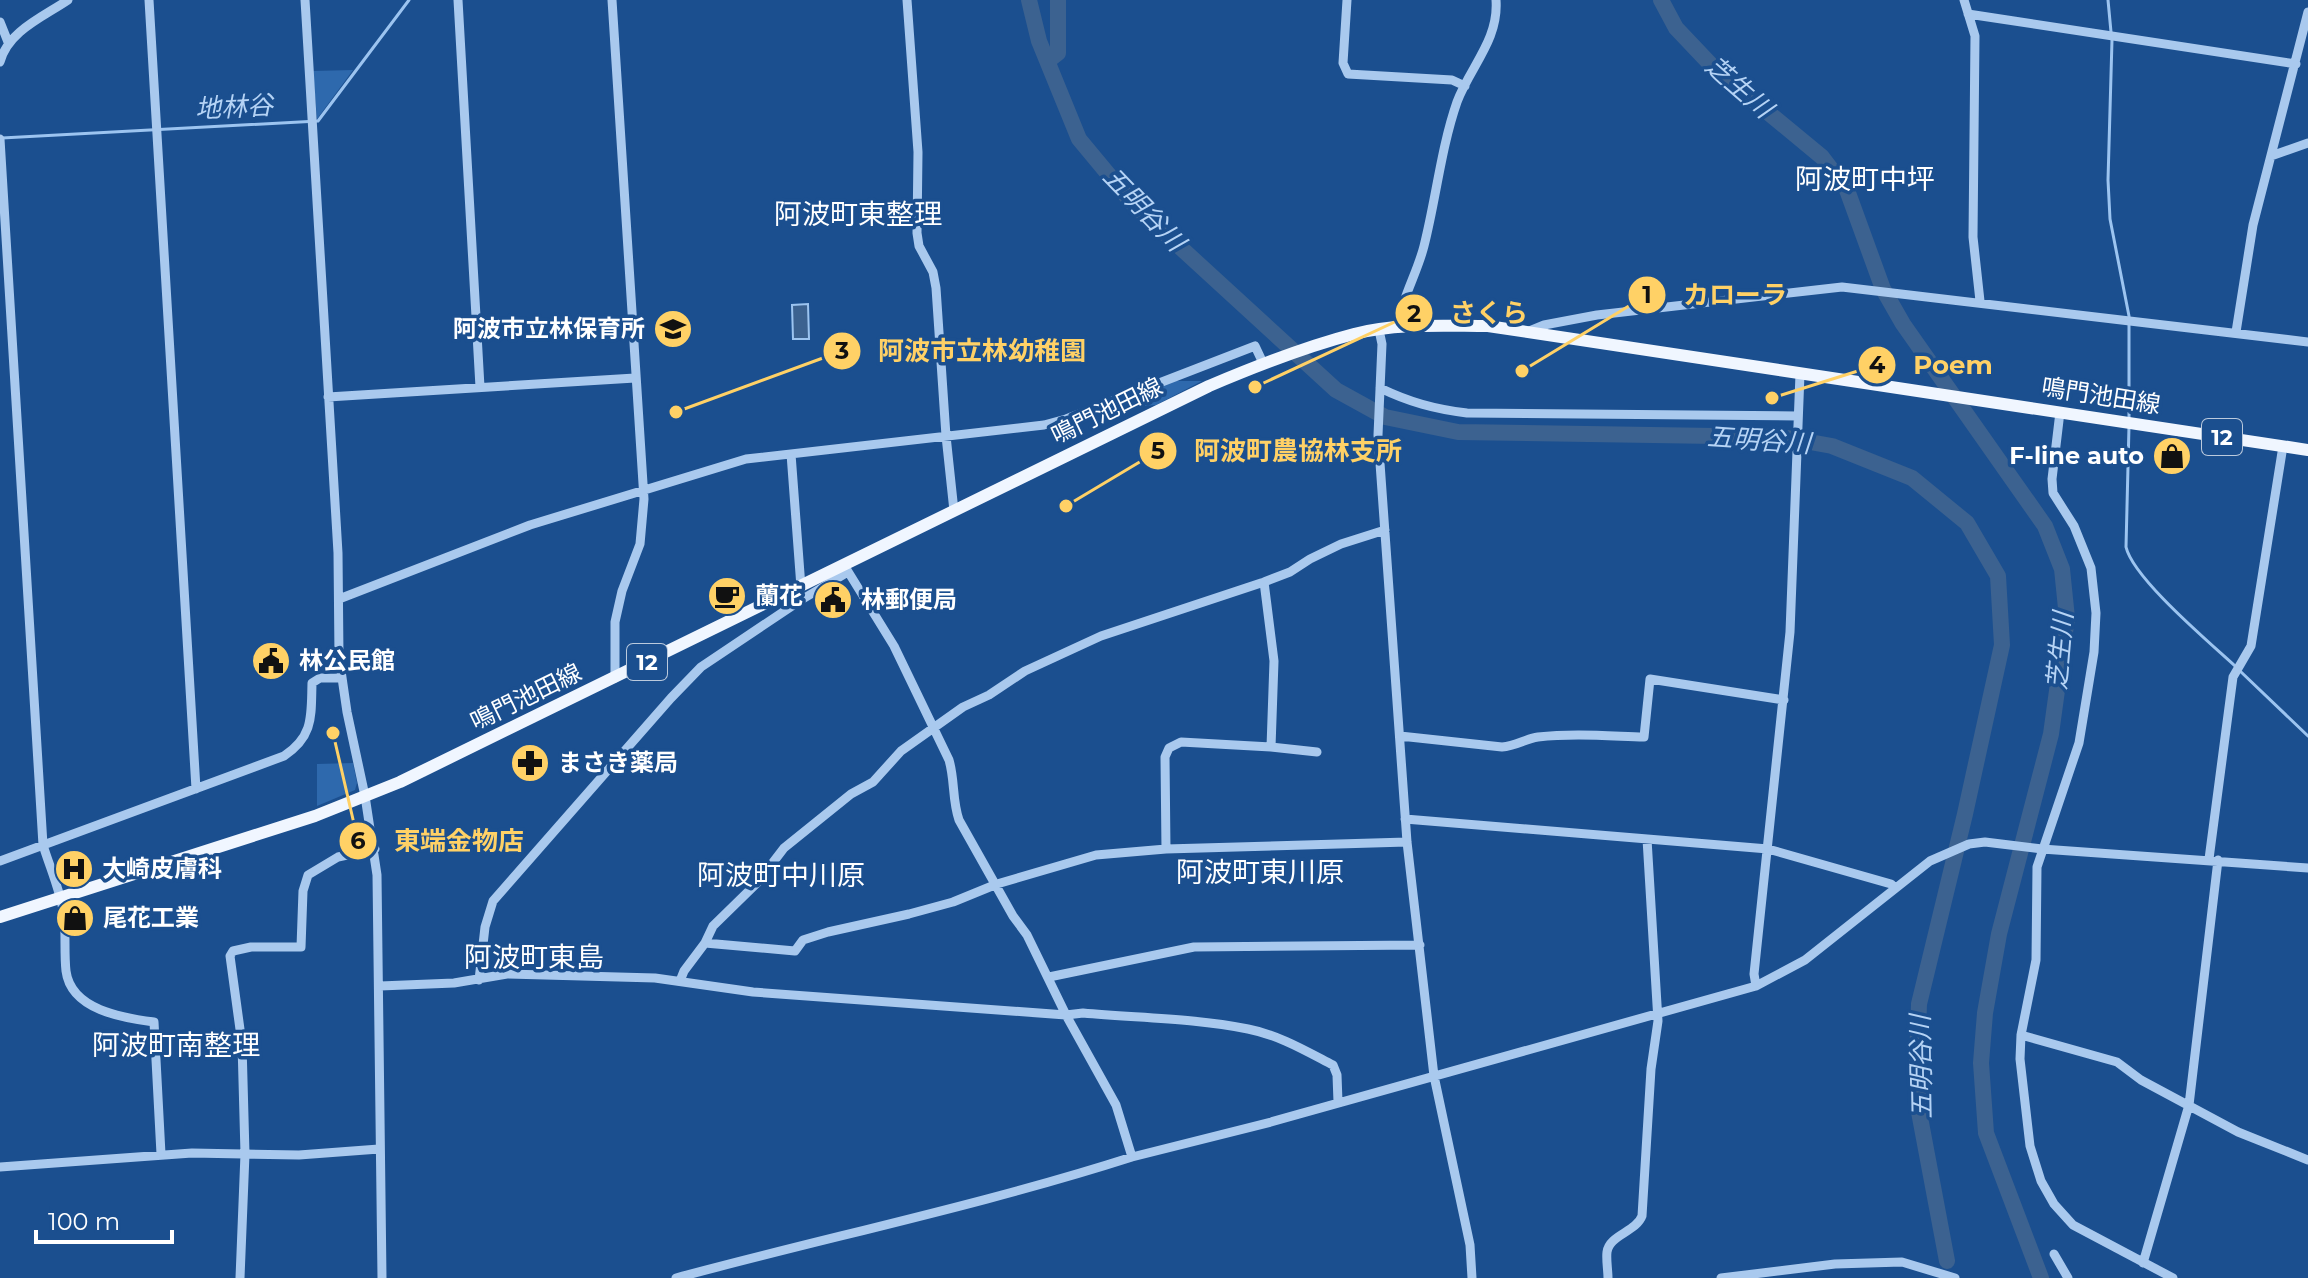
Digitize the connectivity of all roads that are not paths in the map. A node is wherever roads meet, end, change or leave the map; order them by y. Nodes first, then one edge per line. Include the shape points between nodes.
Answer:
1 (68, 0) edge
2 (149, 0) edge
3 (305, 0) edge
4 (458, 0) edge
5 (612, 0) edge
6 (907, 0) edge
7 (1347, 0) edge
8 (1496, 0) edge
9 (1964, 0) edge
10 (2308, 12) edge
11 (1968, 14) junction
12 (0, 22) edge
13 (8, 42) junction
14 (0, 62) edge
15 (2296, 64) junction
16 (1465, 86) junction
17 (0, 140) edge
18 (2308, 143) edge
19 (2271, 156) junction
20 (1980, 301) junction
21 (1398, 328) junction
22 (1379, 330) junction
23 (1527, 332) junction
24 (2236, 332) junction
25 (2308, 342) edge
26 (1269, 361) junction
27 (1800, 374) junction
28 (635, 378) junction
29 (480, 387) junction
30 (1380, 390) junction
31 (328, 397) junction
32 (2060, 412) junction
33 (1798, 418) junction
34 (946, 436) junction
35 (2283, 446) junction
36 (2308, 450) edge
37 (791, 454) junction
38 (643, 489) junction
39 (954, 511) junction
40 (1385, 530) junction
41 (846, 569) junction
42 (1264, 582) junction
43 (801, 587) junction
44 (339, 599) junction
45 (342, 678) junction
46 (615, 678) junction
47 (1784, 700) junction
48 (934, 728) junction
49 (1400, 736) junction
50 (1271, 747) junction
51 (1317, 752) dead end
52 (196, 789) junction
53 (365, 796) junction
54 (1405, 819) junction
55 (1647, 839) junction
56 (1407, 842) junction
57 (43, 845) junction
58 (2037, 848) junction
59 (375, 849) junction
60 (1166, 849) junction
61 (1768, 849) junction
62 (2214, 860) junction
63 (0, 861) edge
64 (2308, 868) edge
65 (997, 884) junction
66 (1895, 888) junction
67 (60, 898) junction
68 (0, 917) edge
69 (705, 943) junction
70 (1420, 945) junction
71 (1049, 977) junction
72 (479, 980) junction
73 (680, 981) junction
74 (380, 986) junction
75 (1756, 986) junction
76 (1658, 1014) junction
77 (1066, 1015) junction
78 (2021, 1035) junction
79 (1434, 1076) junction
80 (1338, 1102) junction
81 (2189, 1105) junction
82 (379, 1149) junction
83 (161, 1154) junction
84 (245, 1154) junction
85 (1132, 1157) junction
86 (2308, 1160) edge
87 (0, 1167) edge
88 (2054, 1254) dead end
89 (2143, 1263) junction
90 (240, 1278) edge
91 (382, 1278) edge
92 (676, 1278) edge
93 (1472, 1278) edge
94 (1608, 1278) edge
95 (1721, 1278) edge
96 (1955, 1278) edge
97 (2068, 1278) edge
98 (2173, 1278) edge

1 - 13 street
2 - 52 street
3 - 31 street
4 - 29 street
5 - 28 street
6 - 34 street via 918,152 917,233 936,288
7 - 16 street via 1343,63 1348,74 1452,80
8 - 16 street via 1493,31
9 - 11 street
10 - 15 street
11 - 15 street
11 - 20 street via 1975,36 1973,237
12 - 13 street
13 - 14 street
15 - 19 street
16 - 21 street
17 - 57 street
18 - 19 street
19 - 24 street via 2253,225
20 - 23 street via 1842,287 1597,315
20 - 24 street
21 - 22 main road, 鳴門池田線 / 12
21 - 23 main road, 鳴門池田線 / 12 via 1488,326
22 - 26 main road, 鳴門池田線 / 12
22 - 30 street
23 - 27 main road, 鳴門池田線 / 12
24 - 25 street
26 - 34 street via 1255,346 1066,419
26 - 39 main road, 鳴門池田線 / 12
27 - 32 main road, 鳴門池田線 / 12
27 - 33 street
28 - 29 street
28 - 38 street
29 - 31 street
30 - 33 street via 1412,403 1467,413
30 - 40 street
31 - 44 street
32 - 35 main road, 鳴門池田線 / 12
32 - 58 street via 2053,493 2091,568 2094,652 2079,743 2056,816
33 - 47 street
34 - 37 street
34 - 39 street
35 - 36 main road, 鳴門池田線 / 12
35 - 62 street via 2251,646 2237,668 2222,748
37 - 38 street via 746,459
37 - 43 street
38 - 44 street via 530,525
38 - 46 street via 640,544 615,622
39 - 41 main road, 鳴門池田線 / 12
40 - 42 street via 1341,544
40 - 49 street
41 - 43 main road, 鳴門池田線 / 12
41 - 48 street via 894,646
41 - 72 street via 713,659 671,698 493,901
42 - 48 street via 1101,636 1025,671
42 - 50 street via 1274,661
43 - 46 main road, 鳴門池田線 / 12
44 - 45 street
45 - 52 street via 312,683 311,720 298,747
45 - 53 street
46 - 53 main road, 鳴門池田線 / 12
47 - 49 street via 1650,679 1644,737 1579,734 1531,738 1502,747
47 - 61 street
48 - 65 street via 955,778 959,820
48 - 69 street via 901,751 873,782 784,848 713,926
49 - 54 street
50 - 51 street
50 - 60 street via 1181,742 1169,748
52 - 57 street
53 - 59 street
53 - 67 main road, 鳴門池田線 / 12
54 - 55 street
54 - 56 street
55 - 61 street
55 - 76 street
56 - 60 street
56 - 70 street
57 - 63 street
57 - 67 street
58 - 62 street
58 - 66 street via 1969,844 1938,857
58 - 78 street via 2036,960
59 - 74 street
59 - 84 street via 338,857 308,875 301,947 251,947 230,956 242,1044
60 - 65 street via 1096,855
61 - 66 street
61 - 75 street
62 - 64 street
62 - 81 street
65 - 69 street via 953,902 803,940 795,951
65 - 71 street
66 - 75 street via 1805,960
67 - 68 main road, 鳴門池田線 / 12
67 - 83 street via 71,990 110,1014 154,1022
69 - 73 street
70 - 71 street via 1194,947
70 - 79 street
71 - 77 street
72 - 73 street via 541,974
72 - 74 street
73 - 77 street via 768,993
74 - 82 street
75 - 76 street
76 - 79 street
76 - 94 street via 1642,1216 1609,1245
77 - 80 street via 1200,1023 1263,1033 1333,1065
77 - 85 street via 1116,1105
78 - 81 street via 2117,1062
78 - 89 street via 2030,1146 2048,1193 2073,1225
79 - 80 street
79 - 93 street via 1470,1245
80 - 85 street
81 - 86 street
81 - 89 street
82 - 84 street
82 - 91 street
83 - 84 street
83 - 87 street
84 - 90 street
85 - 92 street via 1014,1193
88 - 97 street
89 - 98 street
95 - 96 street via 1902,1262

